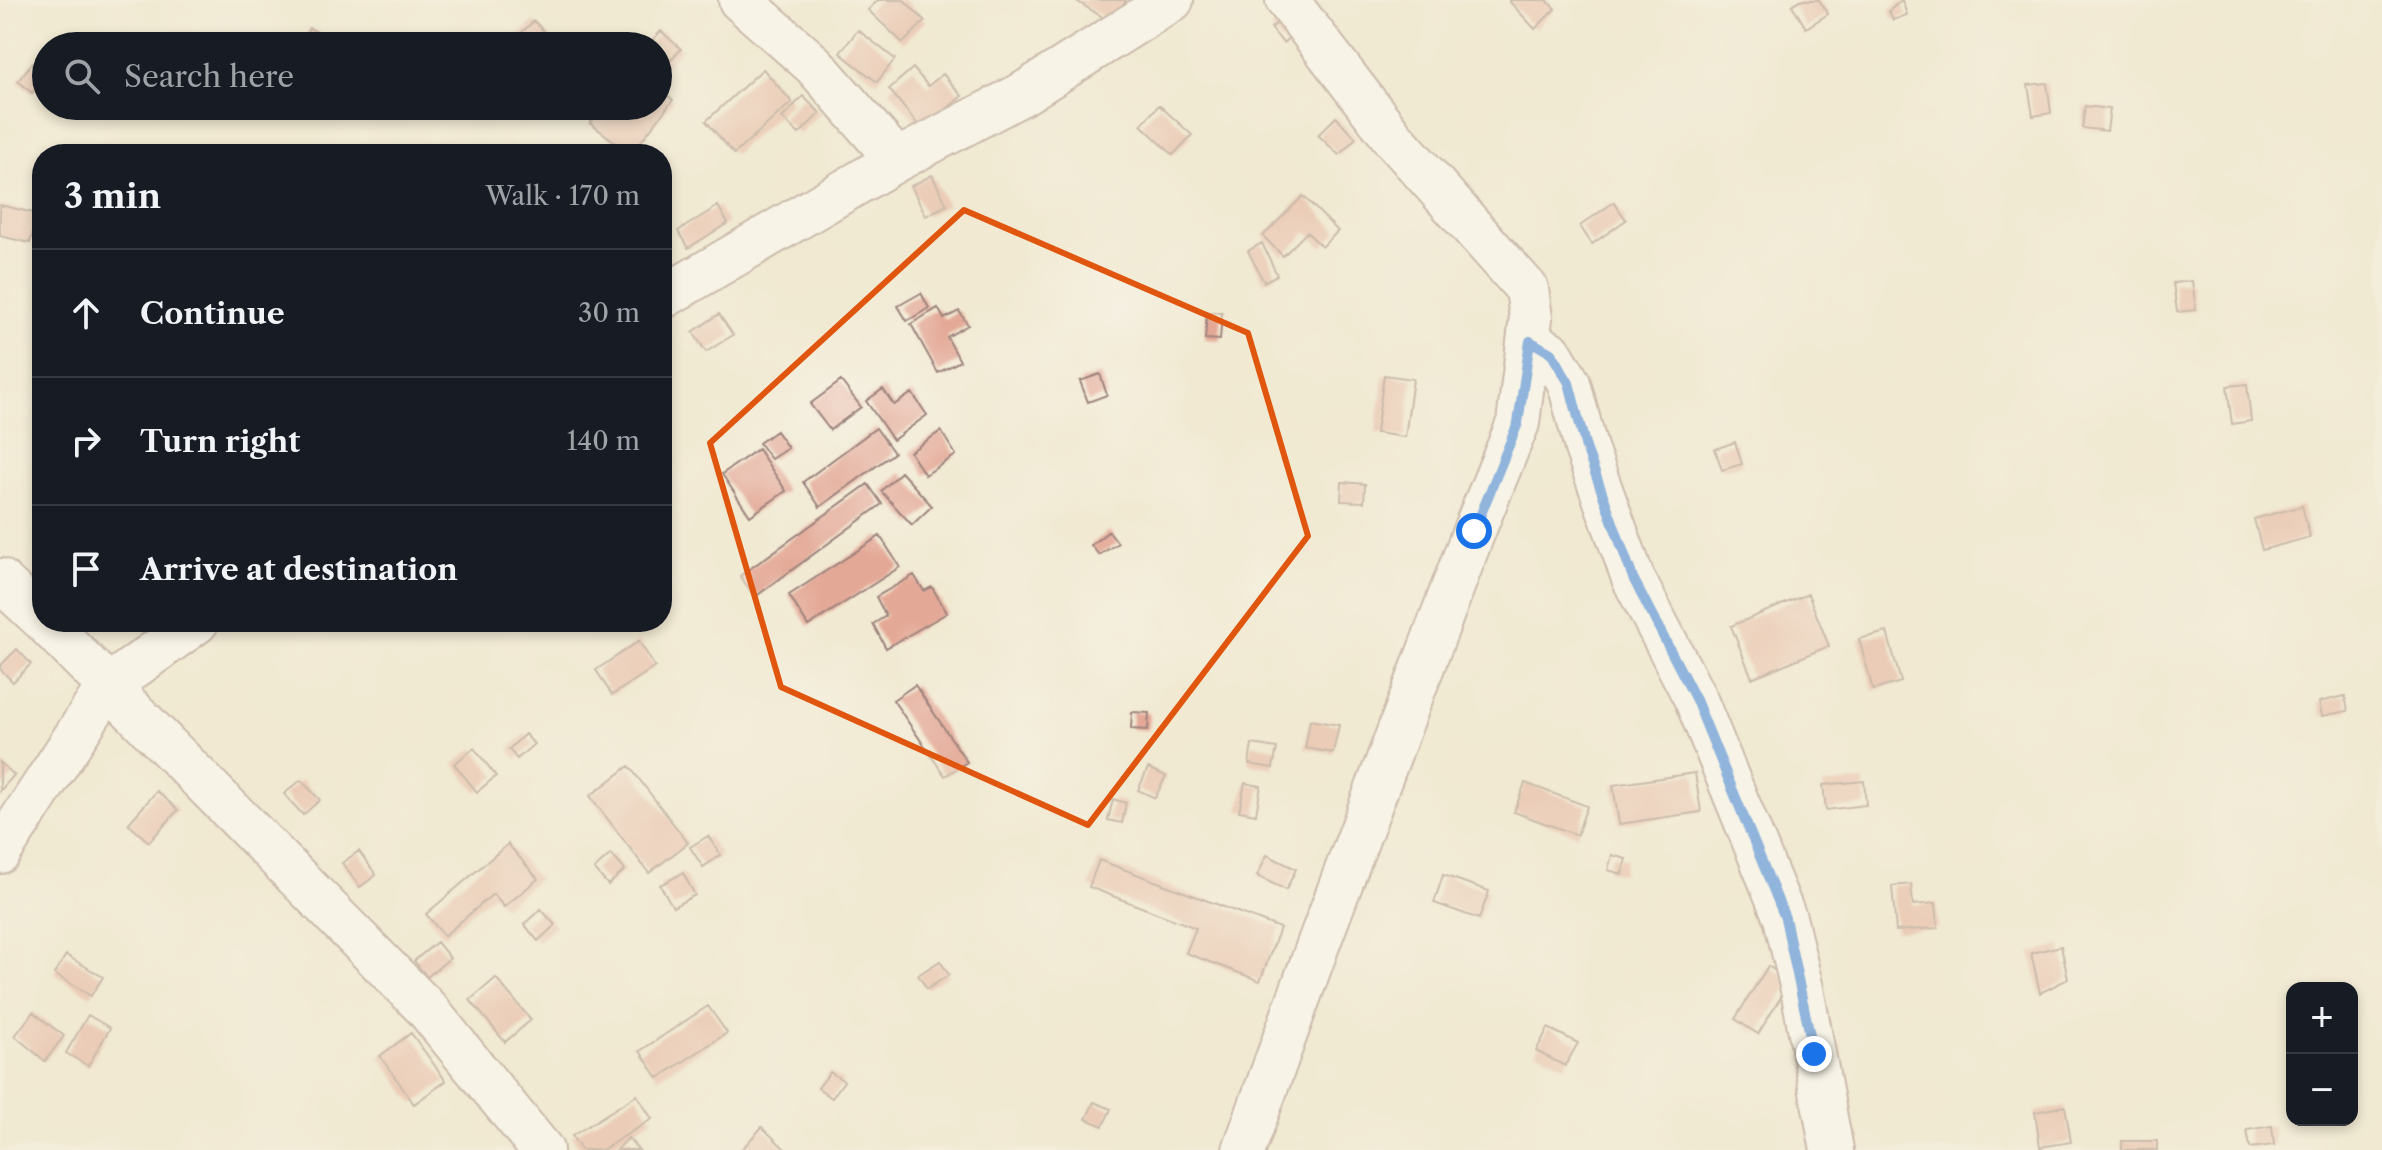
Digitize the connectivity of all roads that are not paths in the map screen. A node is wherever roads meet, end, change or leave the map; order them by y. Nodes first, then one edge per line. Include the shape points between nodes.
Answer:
1 (740, 0) edge
2 (1172, 0) edge
3 (1287, 0) edge
4 (897, 160) junction
5 (672, 292) edge
6 (1530, 341) junction
7 (0, 580) edge
8 (32, 609) edge
9 (56, 632) edge
10 (183, 632) edge
11 (108, 686) junction
12 (0, 852) edge
13 (542, 1150) edge
14 (1244, 1150) edge
15 (1832, 1150) edge

1 - 4 street via 814,65
2 - 4 street via 1024,93
3 - 6 street via 1393,138 1527,289
4 - 5 street
6 - 14 street via 1518,423
6 - 15 street via 1551,353 1569,383 1586,448 1633,578 1696,700 1785,918
7 - 8 street
9 - 11 street
10 - 11 street
11 - 12 street
11 - 13 street via 426,1008

